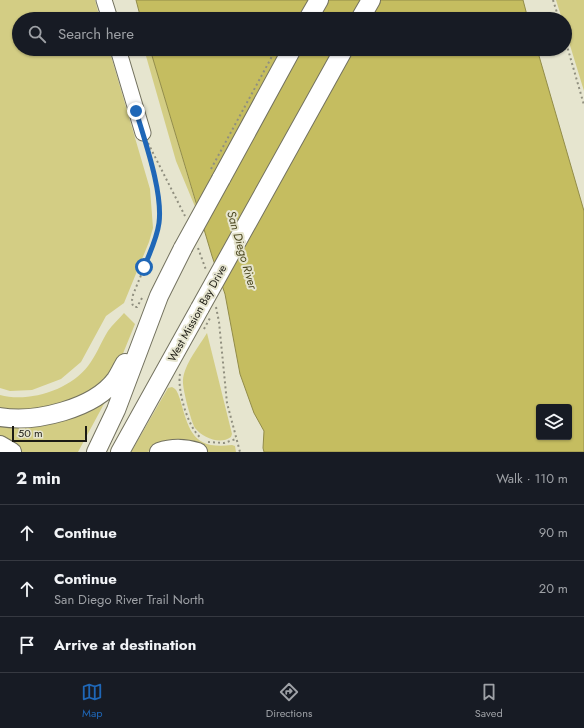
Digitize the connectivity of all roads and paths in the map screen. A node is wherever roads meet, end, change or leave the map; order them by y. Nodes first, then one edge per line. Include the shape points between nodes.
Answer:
1 (104, 0) edge
2 (319, 0) edge
3 (371, 0) edge
4 (553, 0) edge
5 (108, 12) edge
6 (312, 12) edge
7 (364, 12) edge
8 (557, 12) edge
9 (120, 56) edge
10 (272, 56) edge
11 (288, 56) edge
12 (340, 56) edge
13 (570, 56) edge
14 (584, 105) edge
15 (143, 133) joint
16 (209, 173) dead end
17 (187, 214) dead end
18 (183, 221) dead end
19 (143, 297) dead end
20 (149, 321) junction
21 (180, 373) dead end
22 (0, 418) edge
23 (236, 439) dead end
24 (0, 444) edge
25 (12, 452) edge
26 (96, 452) edge
27 (120, 452) edge
28 (159, 452) edge
29 (198, 452) edge

1 - 5 street
2 - 6 main road
3 - 7 main road
4 - 8 path
9 - 15 street
10 - 16 path, bridge
11 - 20 main road, bridge via 168,276
12 - 27 main road, West Mission Bay Drive, bridge
13 - 14 path
15 - 19 path via 160,212 155,238 131,301 134,307
17 - 18 path
20 - 22 main road via 116,380 102,393 57,414 29,419
20 - 26 main road via 116,410
21 - 23 path via 179,388 194,432 207,442
24 - 25 main road
28 - 29 main road via 169,449

